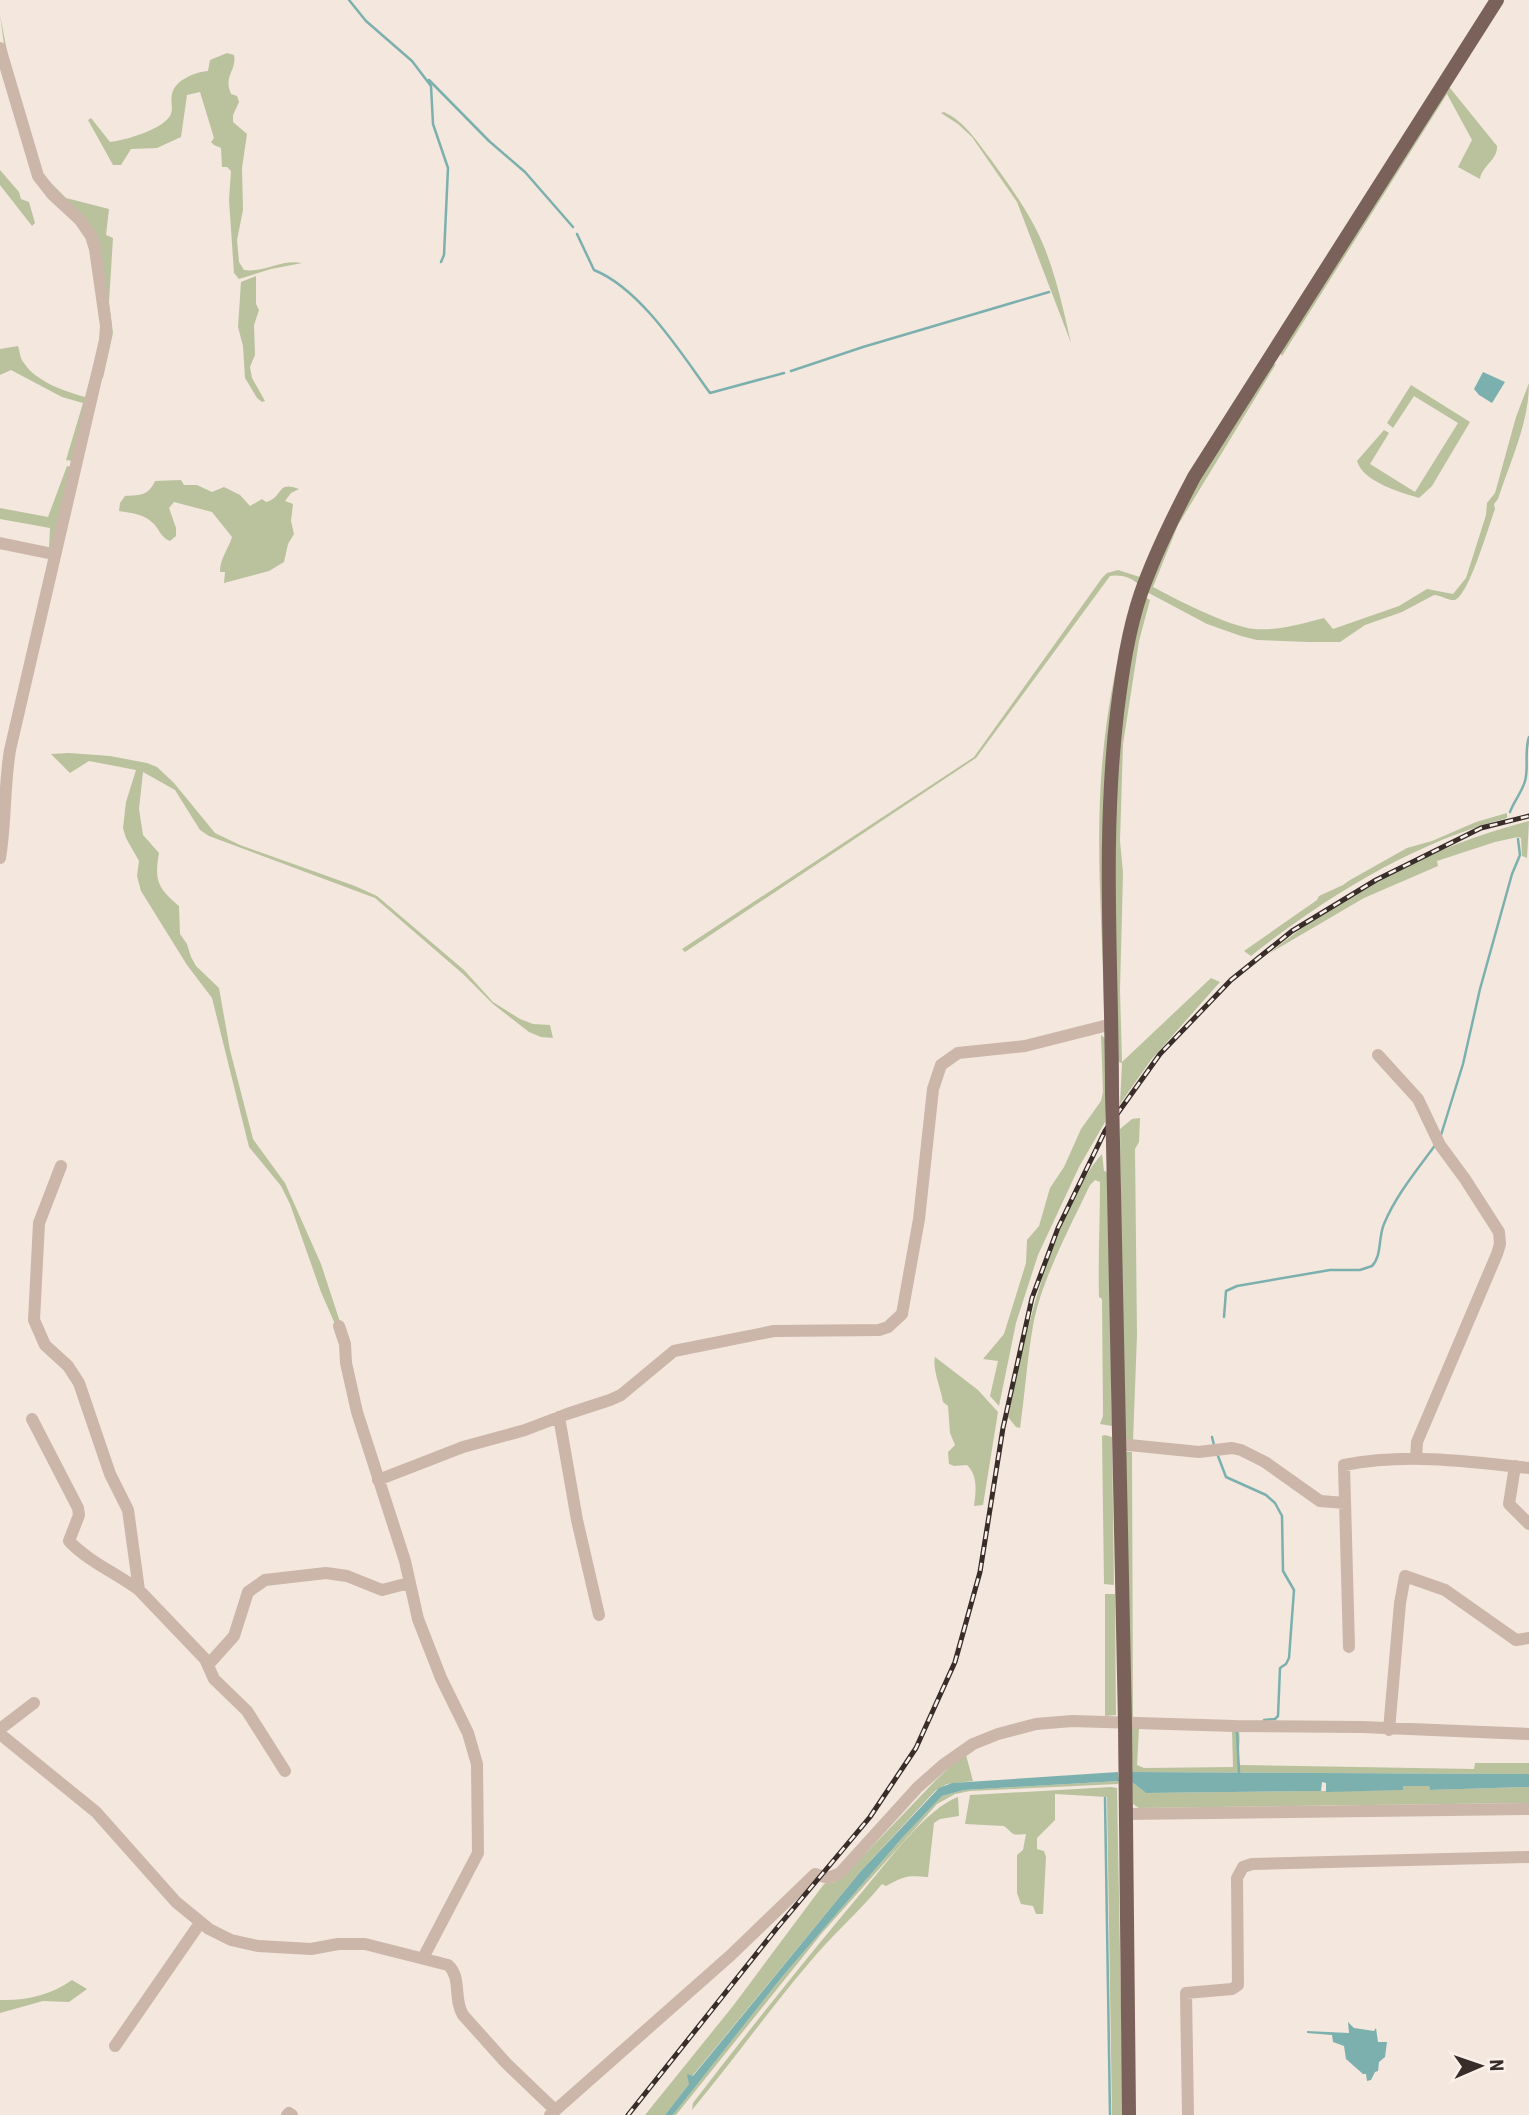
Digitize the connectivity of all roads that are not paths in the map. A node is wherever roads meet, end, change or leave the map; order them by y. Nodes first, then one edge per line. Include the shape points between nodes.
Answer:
1 (1497, 0) edge
2 (0, 48) edge
3 (0, 543) edge
4 (53, 554) junction
5 (0, 858) edge
6 (1112, 1024) junction
7 (1378, 1055) dead end
8 (61, 1166) dead end
9 (340, 1326) dead end
10 (559, 1417) junction
11 (32, 1419) dead end
12 (1119, 1444) junction
13 (1416, 1460) junction
14 (1515, 1466) junction
15 (1529, 1468) edge
16 (378, 1480) junction
17 (1345, 1503) junction
18 (1529, 1524) edge
19 (409, 1583) junction
20 (139, 1590) junction
21 (599, 1615) dead end
22 (1529, 1638) edge
23 (1349, 1647) dead end
24 (208, 1665) junction
25 (34, 1703) dead end
26 (1125, 1723) junction
27 (1389, 1730) junction
28 (0, 1732) edge
29 (1529, 1734) edge
30 (285, 1771) dead end
31 (1529, 1809) edge
32 (1125, 1814) junction
33 (1529, 1857) edge
34 (200, 1923) junction
35 (423, 1958) junction
36 (115, 2046) dead end
37 (553, 2113) edge
38 (1129, 2115) edge
39 (1188, 2115) edge

1 - 6 main road via 1194,477 1141,593 1122,678 1111,765
2 - 4 street via 38,176 84,225 96,249 106,326
3 - 4 street
4 - 5 street via 10,750
6 - 10 street via 1025,1046 958,1053 941,1065 933,1089 919,1219 902,1314 888,1327 774,1331 674,1351 621,1395
6 - 12 main road, bridge
7 - 13 street via 1418,1099 1435,1137 1499,1231 1497,1254 1417,1442
8 - 20 street via 39,1223 34,1320 45,1345 79,1383 110,1474 128,1510
9 - 16 street via 357,1412
10 - 16 street
10 - 21 street
11 - 20 street via 78,1508 69,1541
12 - 17 street via 1199,1452 1241,1450 1320,1501
12 - 26 main road
13 - 14 street
13 - 17 street via 1344,1465
14 - 15 street
14 - 18 street via 1509,1504
16 - 19 street
17 - 23 street
19 - 24 street via 382,1590 326,1573 265,1580 248,1592 234,1636
19 - 35 street via 441,1678 474,1748 479,1793 478,1853
20 - 24 street
22 - 27 street via 1516,1640 1445,1590 1405,1576
24 - 30 street via 214,1679 247,1711
25 - 28 street
26 - 27 street
26 - 32 main road
26 - 37 street via 1036,1724 998,1734 964,1750 930,1774 839,1873 828,1878 815,1874
27 - 29 street
28 - 34 street via 96,1812
31 - 32 street
32 - 38 main road
33 - 39 street via 1243,1867 1237,1878 1238,1985 1186,1993
34 - 35 street via 232,1940 258,1946 311,1949 365,1944
34 - 36 street
35 - 37 street via 452,1969 463,2015

